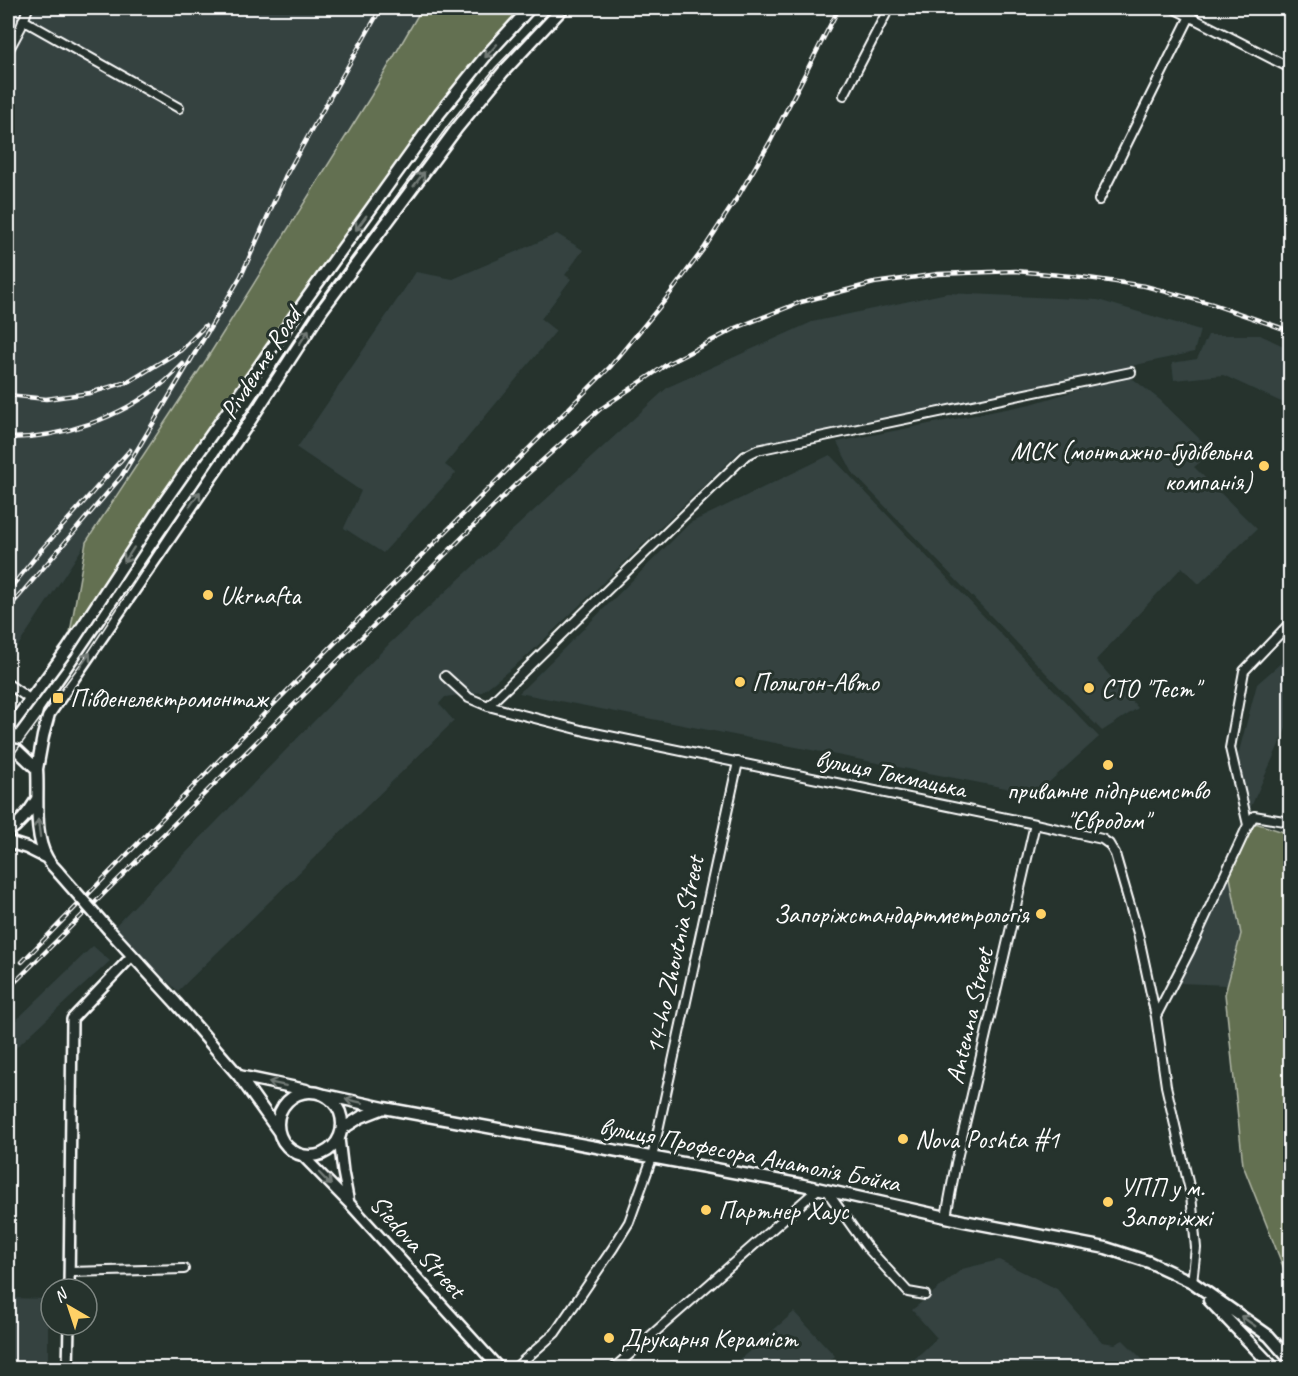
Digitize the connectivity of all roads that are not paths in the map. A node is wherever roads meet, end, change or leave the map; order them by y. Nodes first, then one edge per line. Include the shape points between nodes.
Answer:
1 (28, 8) edge
2 (530, 8) edge
3 (563, 8) edge
4 (889, 8) edge
5 (1173, 8) edge
6 (1194, 8) edge
7 (1189, 16) junction
8 (24, 20) junction
9 (8, 51) edge
10 (1290, 68) edge
11 (844, 95) dead end
12 (179, 108) dead end
13 (1099, 200) dead end
14 (1131, 372) dead end
15 (1290, 623) edge
16 (445, 676) dead end
17 (8, 684) edge
18 (31, 700) junction
19 (488, 706) junction
20 (8, 730) edge
21 (8, 749) edge
22 (738, 762) junction
23 (36, 769) junction
24 (38, 797) junction
25 (1290, 822) edge
26 (1035, 824) junction
27 (1248, 825) junction
28 (8, 832) edge
29 (8, 842) edge
30 (47, 858) junction
31 (132, 956) junction
32 (1156, 1017) junction
33 (239, 1076) junction
34 (320, 1094) junction
35 (384, 1108) junction
36 (279, 1132) junction
37 (341, 1133) junction
38 (302, 1155) junction
39 (652, 1158) junction
40 (823, 1189) junction
41 (349, 1203) junction
42 (946, 1217) junction
43 (184, 1269) dead end
44 (69, 1272) junction
45 (69, 1277) edge
46 (1192, 1282) junction
47 (926, 1295) dead end
48 (69, 1337) edge
49 (1290, 1360) edge
50 (68, 1368) edge
51 (499, 1368) edge
52 (515, 1368) edge
53 (614, 1368) edge
54 (1274, 1368) edge

1 - 8 street
2 -> 18 main road, Pivdenne Road via 439,114 162,506
23 -> 3 main road, Pivdenne Road via 49,714 322,310 457,128
4 - 11 street
5 - 7 street
6 - 7 street
7 - 10 street
7 - 13 street
8 - 9 street
8 - 12 street
14 - 19 street via 757,450 745,456
15 - 27 street via 1244,671 1230,748
16 - 19 street, вулиця Токмацька via 469,698
17 - 18 street
18 - 20 main road, Pivdenne Road
19 - 22 street, вулиця Токмацька via 585,731
21 - 23 main road via 17,750
22 - 26 street, вулиця Токмацька
22 - 39 street, 14-ho Zhovtnia Street
23 - 24 main road, Pivdenne Road
24 - 28 main road
30 -> 24 main road via 37,823
25 - 27 street via 1254,816
26 - 32 street, вулиця Токмацька via 1102,839 1109,844 1138,933
26 - 42 street, Antenna Street
27 - 32 street
29 - 30 main road
30 - 31 main road, bridge
31 - 33 main road
31 - 44 street via 72,1019
32 - 46 street via 1166,1086 1191,1195 1196,1248
34 -> 33 main road
33 - 36 main road
35 -> 34 main road, вулиця Професора Анатолія Бойка
34 - 36 main road via 305,1092 287,1102 278,1122
34 - 37 main road via 339,1109
35 - 37 main road via 361,1117
35 - 39 main road, вулиця Професора Анатолія Бойка
36 - 38 main road via 284,1142
37 - 38 main road via 333,1147 323,1153
37 - 41 street
38 -> 41 street, Siedova Street
39 - 40 main road, вулиця Професора Анатолія Бойка
39 - 52 street, 14-ho Zhovtnia Street via 629,1222 613,1248 555,1333
40 - 42 main road, вулиця Професора Анатолія Бойка
40 - 47 street via 866,1246 908,1292
40 - 53 street
41 - 51 street, Siedova Street
42 - 46 main road, вулиця Професора Анатолія Бойка via 1106,1248
43 - 44 street
44 - 45 street
49 -> 46 main road via 1269,1336
46 - 54 main road
48 - 50 street

